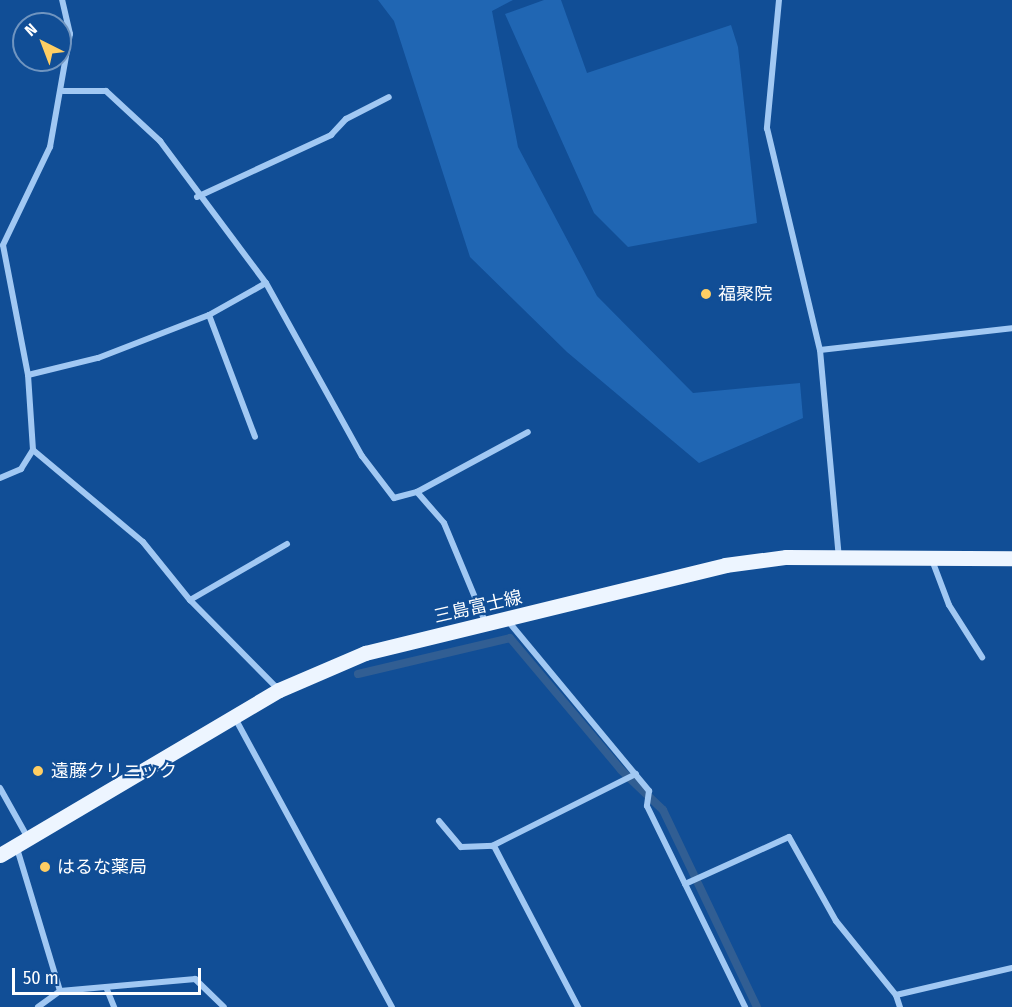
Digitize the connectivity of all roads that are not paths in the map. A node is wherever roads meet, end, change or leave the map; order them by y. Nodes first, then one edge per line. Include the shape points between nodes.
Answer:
1 (62, 0) edge
2 (779, 0) edge
3 (63, 91) junction
4 (389, 97) dead end
5 (197, 197) junction
6 (266, 284) junction
7 (209, 315) junction
8 (1012, 328) edge
9 (820, 350) junction
10 (28, 375) junction
11 (528, 432) dead end
12 (255, 437) dead end
13 (33, 450) junction
14 (0, 478) edge
15 (417, 492) junction
16 (287, 544) dead end
17 (839, 557) junction
18 (930, 557) junction
19 (1012, 558) edge
20 (190, 600) junction
21 (508, 621) junction
22 (486, 626) junction
23 (982, 657) dead end
24 (279, 690) junction
25 (235, 718) junction
26 (636, 774) junction
27 (0, 788) edge
28 (439, 821) dead end
29 (22, 842) junction
30 (492, 846) junction
31 (0, 855) edge
32 (685, 885) junction
33 (1012, 968) edge
34 (106, 987) junction
35 (60, 991) junction
36 (896, 995) junction
37 (38, 1007) edge
38 (114, 1007) edge
39 (224, 1007) edge
40 (392, 1007) edge
41 (578, 1007) edge
42 (745, 1007) edge
43 (900, 1007) edge

1 - 3 street via 70,34
2 - 9 street via 766,128
3 - 5 street via 106,91 160,141
3 - 10 street via 50,147 3,245
4 - 5 street via 346,118 331,135
5 - 6 street
6 - 7 street
6 - 15 street via 362,456 393,498
7 - 10 street via 98,357
7 - 12 street
8 - 9 street
9 - 17 street
10 - 13 street
11 - 15 street
13 - 14 street via 21,469
13 - 20 street via 143,542
15 - 22 street via 444,523
16 - 20 street
17 - 18 main road, 三島富士線
17 - 21 main road, 三島富士線 via 725,565
18 - 19 main road, 三島富士線
18 - 23 street via 949,605
20 - 24 street
21 - 22 main road, 三島富士線
21 - 26 street
22 - 24 main road, 三島富士線 via 365,653
24 - 25 main road, 三島富士線
25 - 29 main road, 三島富士線
25 - 40 street
26 - 30 street
26 - 32 street via 649,791 647,806
27 - 29 street
28 - 30 street via 461,847
29 - 31 main road, 三島富士線
29 - 35 street
30 - 41 street
32 - 36 street via 789,837 836,921
32 - 42 street
33 - 36 street
34 - 35 street
34 - 38 street
34 - 39 street via 195,979
35 - 37 street
36 - 43 street

